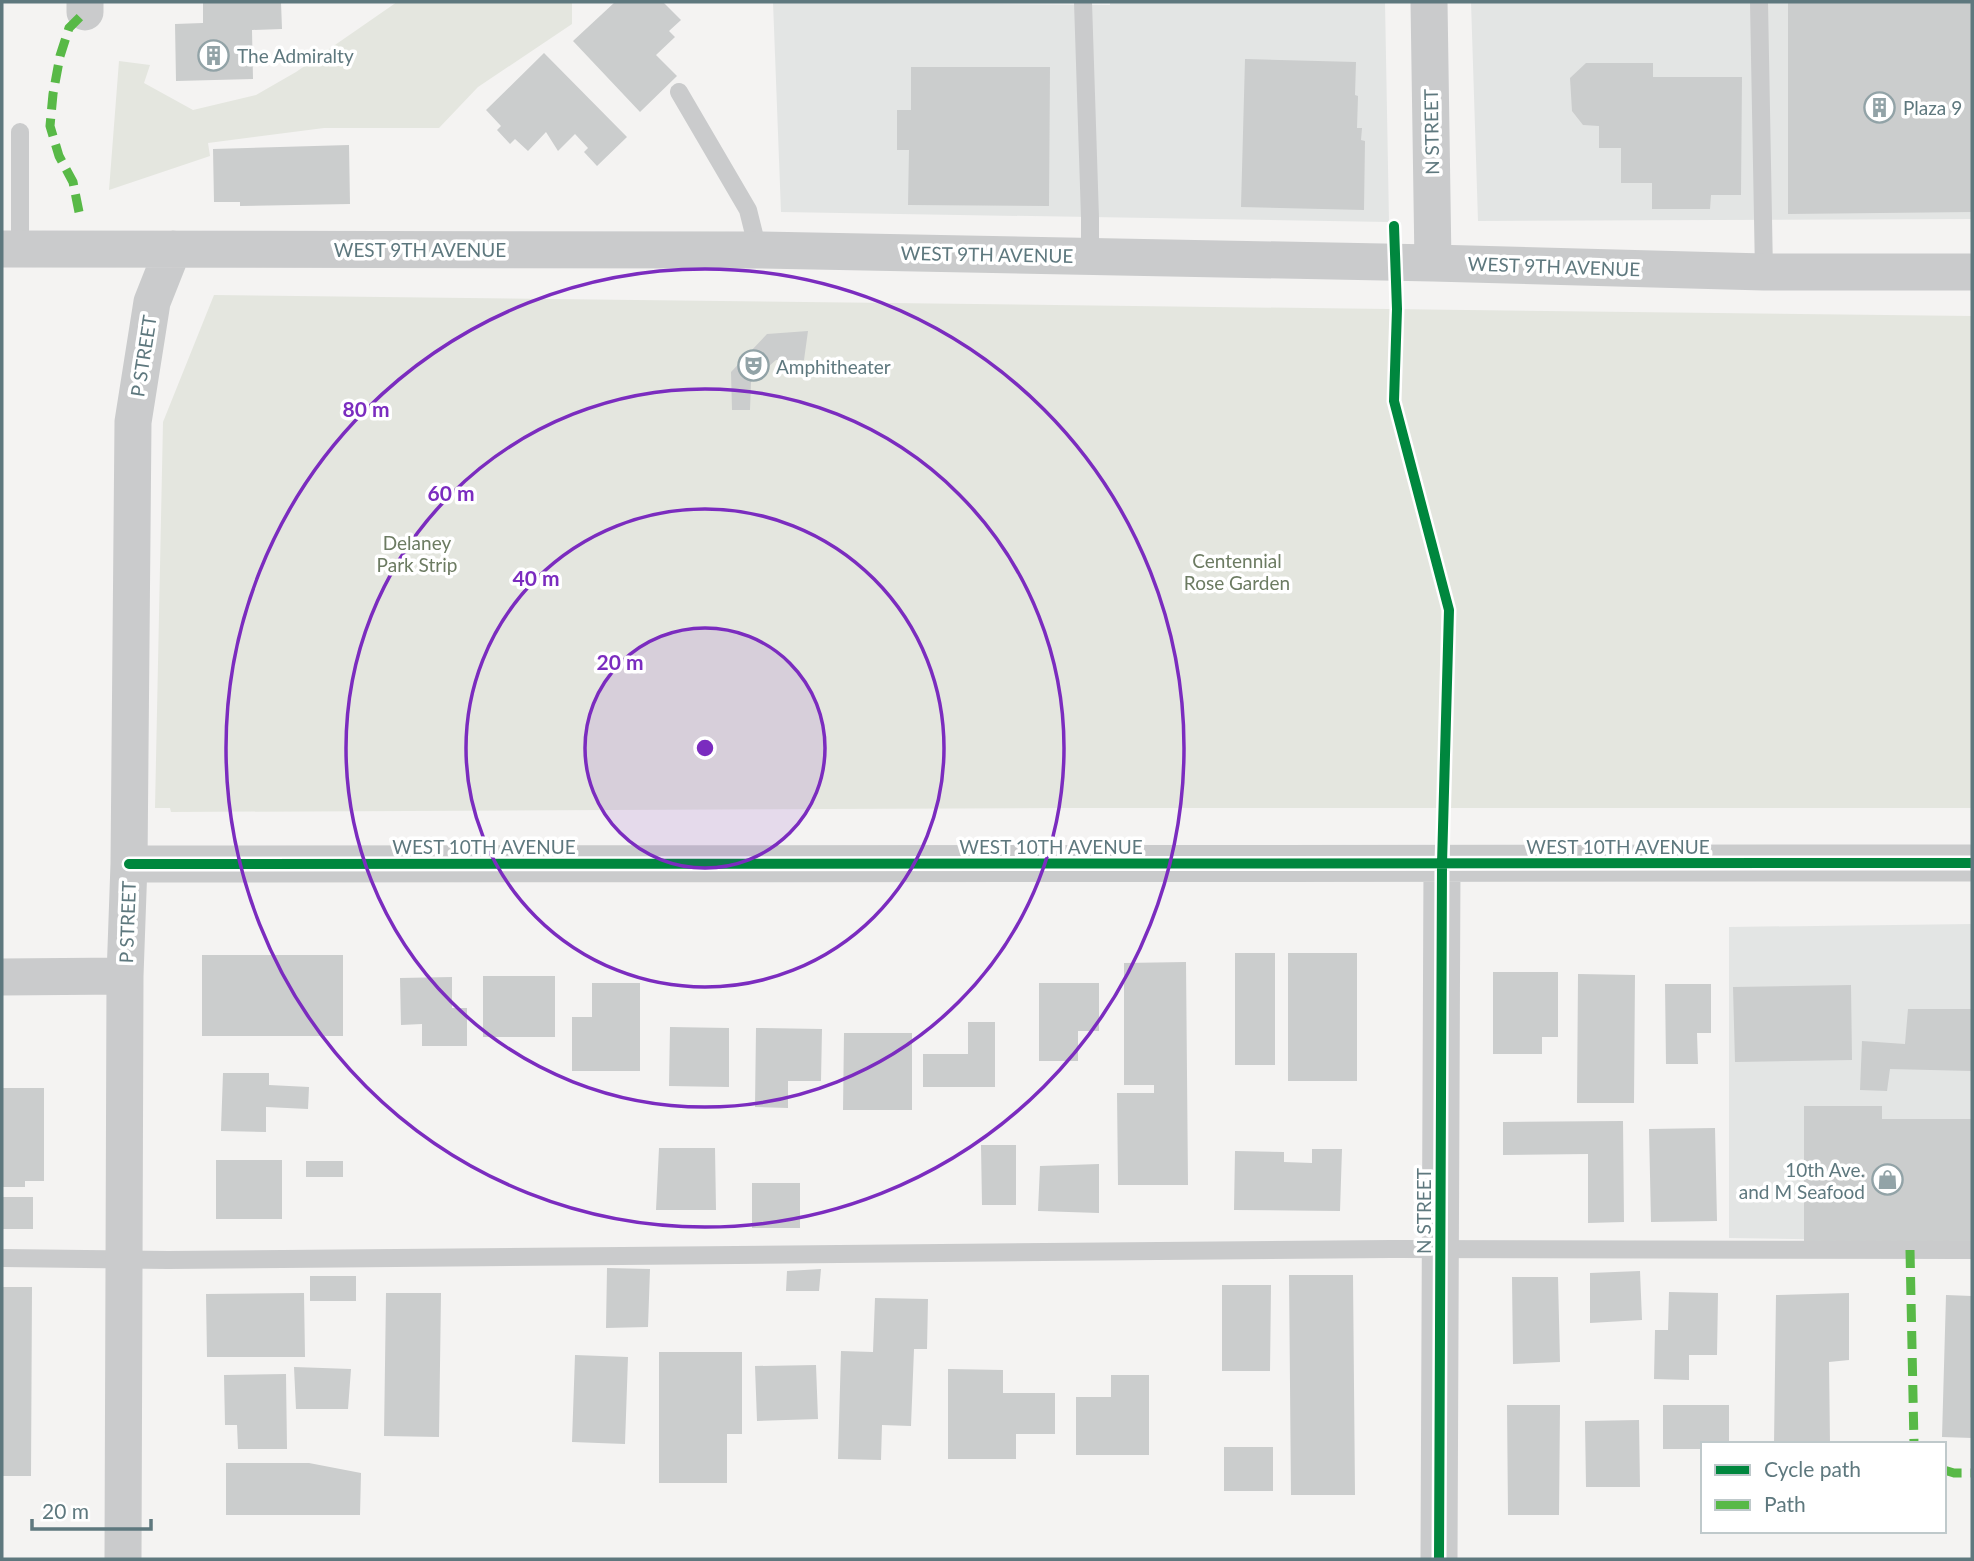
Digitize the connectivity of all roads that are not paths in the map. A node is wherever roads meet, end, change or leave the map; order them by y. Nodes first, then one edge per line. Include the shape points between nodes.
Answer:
1 (1083, 2) edge
2 (1429, 2) edge
3 (1759, 2) edge
4 (679, 92) dead end
5 (20, 132) dead end
6 (11, 249) edge
7 (173, 249) junction
8 (758, 250) junction
9 (1090, 256) junction
10 (1433, 263) junction
11 (1764, 272) junction
12 (1972, 272) edge
13 (1972, 863) edge
14 (129, 864) junction
15 (1442, 864) junction
16 (125, 976) junction
17 (2, 977) edge
18 (1440, 1249) junction
19 (1972, 1250) edge
20 (2, 1258) edge
21 (124, 1259) junction
22 (123, 1559) edge
23 (1439, 1559) edge

1 - 9 lane
2 - 10 street, N STREET
3 - 11 lane
4 - 8 lane via 748,210
5 - 6 lane
6 - 7 street, WEST 9TH AVENUE
7 - 8 street, WEST 9TH AVENUE
7 - 14 street, P STREET via 152,302 133,422
8 - 9 street, WEST 9TH AVENUE
9 - 10 street, WEST 9TH AVENUE
10 - 11 street, WEST 9TH AVENUE
11 - 12 street, WEST 9TH AVENUE
13 - 15 street, WEST 10TH AVENUE
14 - 15 street, WEST 10TH AVENUE
14 - 16 street, P STREET
15 - 18 street, N STREET
16 - 17 street
16 - 21 street, P STREET
18 - 19 lane
18 - 21 lane
18 - 23 street, N STREET
20 - 21 lane
21 - 22 street, P STREET

